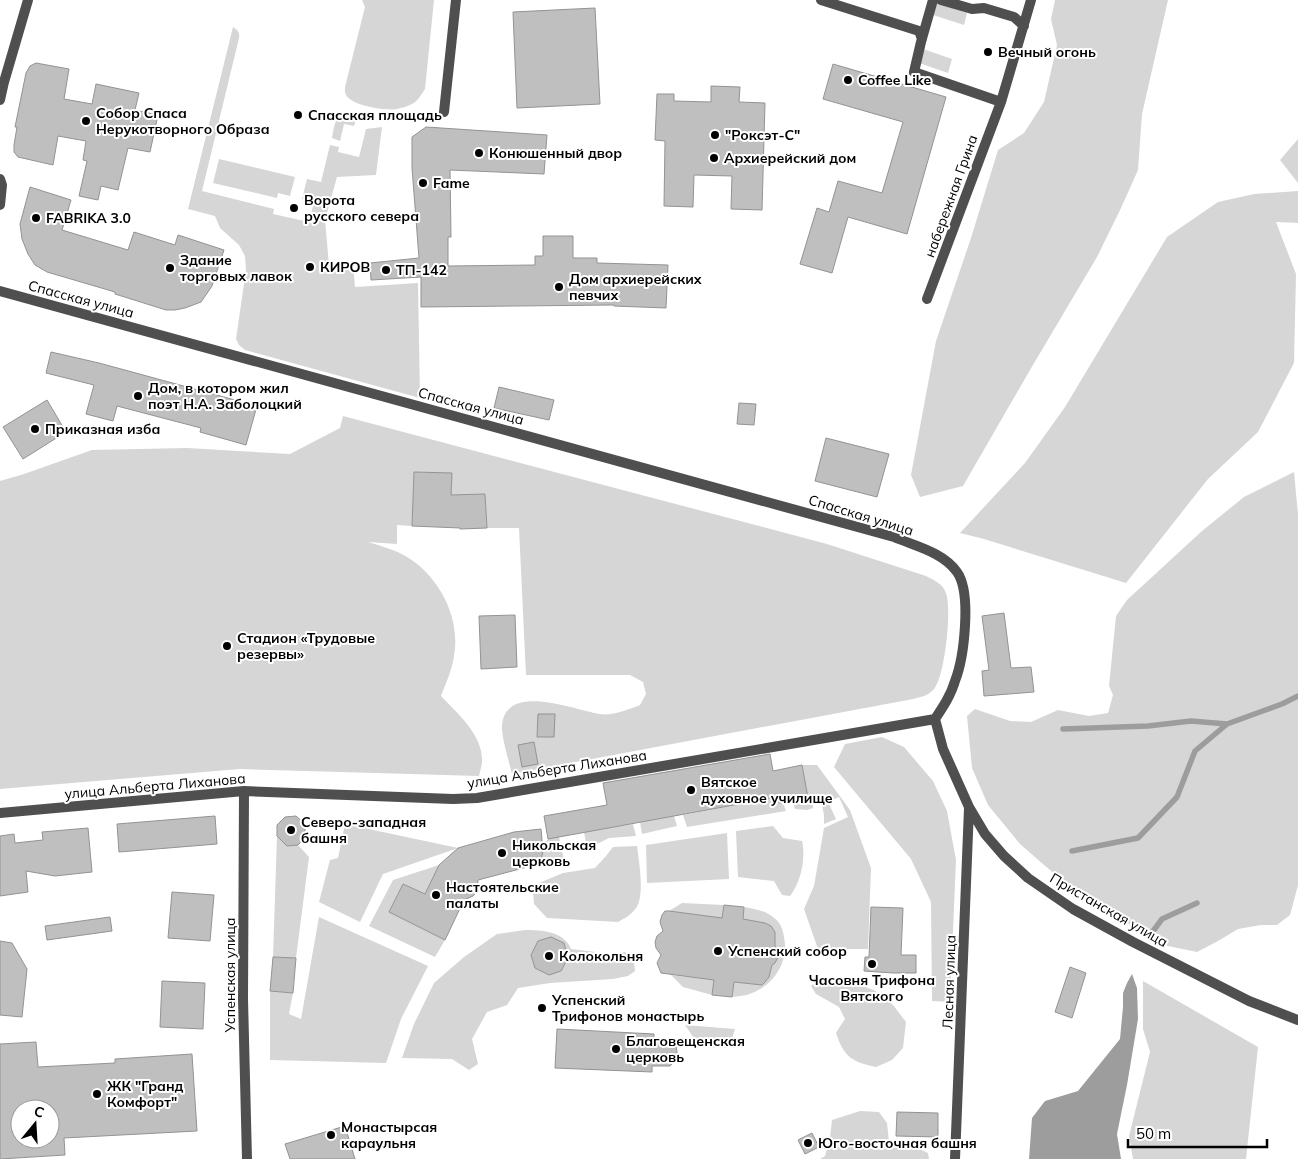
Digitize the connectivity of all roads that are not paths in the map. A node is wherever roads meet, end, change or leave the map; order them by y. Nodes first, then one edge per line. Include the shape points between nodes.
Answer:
1 (28, 0) edge
2 (456, 0) edge
3 (821, 0) edge
4 (933, 0) edge
5 (941, 0) edge
6 (1031, 0) edge
7 (1024, 26) junction
8 (922, 39) junction
9 (0, 100) edge
10 (1001, 102) junction
11 (444, 112) dead end
12 (0, 179) edge
13 (0, 205) edge
14 (0, 291) edge
15 (927, 300) dead end
16 (935, 718) junction
17 (244, 791) junction
18 (969, 807) junction
19 (0, 813) edge
20 (1298, 1020) edge
21 (247, 1159) edge
22 (955, 1159) edge

1 - 9 street
2 - 11 street
3 - 8 street via 919,31
4 - 8 street
5 - 7 street via 1014,17
6 - 7 street
7 - 10 street, набережная Грина
8 - 10 street via 914,72
10 - 15 street, набережная Грина
12 - 13 street
14 - 16 street, Спасская улица via 894,537 933,553 957,572 963,587 964,608 961,660 955,682
16 - 17 street, улица Альберта Лиханова via 477,798
16 - 18 street, Пристанская улица via 943,749
17 - 19 street, улица Альберта Лиханова
17 - 21 street, Успенская улица via 243,999
18 - 20 street, Пристанская улица via 985,834 1004,856 1051,894 1133,942 1249,1001
18 - 22 street, Лесная улица

